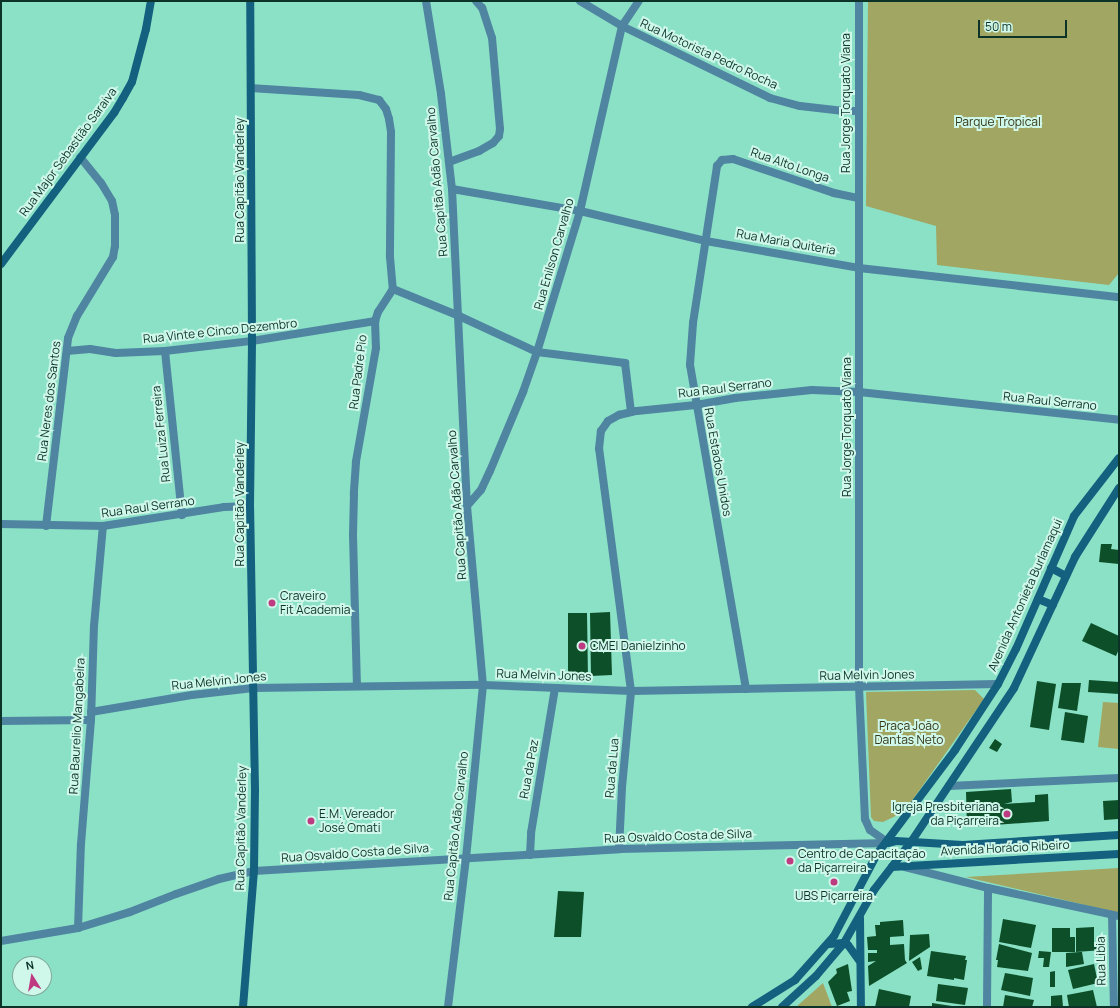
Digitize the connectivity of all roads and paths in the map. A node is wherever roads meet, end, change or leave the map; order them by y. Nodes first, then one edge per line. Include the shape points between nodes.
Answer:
1 (151, 1) edge
2 (250, 1) edge
3 (426, 1) edge
4 (476, 1) edge
5 (580, 1) edge
6 (639, 1) edge
7 (859, 1) edge
8 (622, 26) junction
9 (251, 88) junction
10 (858, 111) junction
11 (80, 157) junction
12 (449, 162) junction
13 (717, 166) joint
14 (452, 189) junction
15 (858, 198) junction
16 (580, 211) junction
17 (706, 241) junction
18 (1, 264) edge
19 (859, 268) junction
20 (393, 289) junction
21 (1119, 297) edge
22 (459, 316) junction
23 (375, 321) junction
24 (252, 341) junction
25 (67, 351) junction
26 (165, 351) junction
27 (538, 352) junction
28 (859, 392) junction
29 (696, 405) junction
30 (631, 412) junction
31 (1119, 420) edge
32 (1119, 458) edge
33 (1119, 488) edge
34 (250, 506) junction
35 (467, 506) junction
36 (182, 515) junction
37 (1, 524) edge
38 (46, 526) junction
39 (103, 526) junction
40 (1051, 568) junction
41 (1066, 576) junction
42 (1038, 599) junction
43 (1053, 605) junction
44 (998, 684) junction
45 (483, 685) junction
46 (357, 686) junction
47 (859, 686) junction
48 (254, 688) junction
49 (555, 688) junction
50 (746, 689) junction
51 (631, 691) junction
52 (91, 716) junction
53 (1, 721) edge
54 (1119, 778) edge
55 (949, 786) junction
56 (1119, 835) edge
57 (888, 842) junction
58 (911, 842) junction
59 (619, 848) junction
60 (1119, 854) edge
61 (530, 855) junction
62 (466, 858) junction
63 (892, 866) junction
64 (902, 866) junction
65 (254, 871) junction
66 (988, 888) junction
67 (860, 915) junction
68 (1116, 916) edge
69 (78, 928) junction
70 (1, 941) edge
71 (844, 943) junction
72 (829, 944) junction
73 (860, 960) junction
74 (243, 1007) edge
75 (448, 1007) edge
76 (752, 1007) edge
77 (782, 1007) edge
78 (861, 1007) edge
79 (987, 1007) edge
80 (1114, 1007) edge

1 - 11 street, Rua Major Sebastião Saraiva via 146,29 129,88 114,113
2 - 9 street, Rua Capitão Vanderley
3 - 12 street, Rua Capitão Adão Carvalho
4 - 12 street via 482,8 492,38 499,136 479,151
5 - 8 street, Rua Motorista Pedro Rocha
6 - 8 street, Rua Enilson Carvalho
7 - 10 street, Rua Jorge Torquato Viana
8 - 10 street, Rua Motorista Pedro Rocha via 770,98 800,106
8 - 16 street, Rua Enilson Carvalho
9 - 20 street via 359,95 379,100 386,109 391,132 390,257
9 - 24 street, Rua Capitão Vanderley
10 - 15 street, Rua Jorge Torquato Viana
11 - 18 street, Rua Major Sebastião Saraiva
11 - 25 street, Rua Neres dos Santos via 112,201 115,215 115,246 113,257 75,322 68,338
12 - 14 street, Rua Capitão Adão Carvalho
13 - 15 street, Rua Alto Longa via 722,160 733,159 834,193
13 - 17 street, Rua Estados Unidos
14 - 16 street, Rua Maria Quiteria
14 - 22 street, Rua Capitão Adão Carvalho
15 - 19 street, Rua Jorge Torquato Viana
16 - 17 street, Rua Maria Quiteria
16 - 27 street, Rua Enilson Carvalho
17 - 19 street, Rua Maria Quiteria
17 - 29 street, Rua Estados Unidos via 693,324 690,365
19 - 21 street, Rua Maria Quiteria
19 - 28 street, Rua Jorge Torquato Viana
20 - 22 street
20 - 23 street, Rua Padre Pio
22 - 27 street
22 - 35 street, Rua Capitão Adão Carvalho
23 - 24 street, Rua Vinte e Cinco Dezembro
23 - 46 street, Rua Padre Pio via 376,348 356,462 354,494
24 - 26 street, Rua Vinte e Cinco Dezembro
24 - 34 street, Rua Capitão Vanderley
25 - 26 street, Rua Vinte e Cinco Dezembro
25 - 38 street, Rua Neres dos Santos
26 - 36 street, Rua Luiza Ferreira
27 - 30 street via 625,363
27 - 35 street, Rua Enilson Carvalho via 490,471 481,490
28 - 29 street, Rua Raul Serrano via 812,390 734,398
28 - 31 street, Rua Raul Serrano
28 - 47 street, Rua Jorge Torquato Viana
29 - 30 street, Rua Raul Serrano
29 - 50 street, Rua Estados Unidos
30 - 51 street, Rua Raul Serrano via 608,421 601,431 599,449
32 - 40 street, Avenida Antonieta Burlamaqui via 1074,516
33 - 41 street via 1095,523
34 - 36 street, Rua Raul Serrano via 224,507
34 - 48 street, Rua Capitão Vanderley
35 - 45 street, Rua Capitão Adão Carvalho
36 - 39 street, Rua Raul Serrano
37 - 38 street, Rua Raul Serrano
38 - 39 street, Rua Raul Serrano
39 - 52 street, Rua Baurelio Mangabeira via 94,626
40 - 41 street
40 - 42 street, Avenida Antonieta Burlamaqui
41 - 43 street
42 - 43 street
42 - 44 street, Avenida Antonieta Burlamaqui
43 - 55 street via 1014,688
44 - 47 street, Rua Melvin Jones
44 - 57 street, Avenida Antonieta Burlamaqui via 955,750
45 - 46 street, Rua Melvin Jones
45 - 49 street, Rua Melvin Jones
45 - 62 street, Rua Capitão Adão Carvalho
46 - 48 street, Rua Melvin Jones
47 - 50 street, Rua Melvin Jones
47 - 57 street, Rua Jorge Torquato Viana via 865,819 870,830
48 - 52 street, Rua Melvin Jones via 192,695
48 - 65 street, Rua Capitão Vanderley
49 - 51 street, Rua Melvin Jones
49 - 61 street, Rua da Paz via 531,833
50 - 51 street, Rua Melvin Jones
51 - 59 street, Rua da Lua
52 - 53 street, Rua Melvin Jones
52 - 69 street, Rua Baurelio Mangabeira via 81,844
54 - 55 street
55 - 58 street
56 - 58 street, Avenida Horácio Ribeiro via 963,845
57 - 58 street, Avenida Horácio Ribeiro
57 - 59 street, Rua Osvaldo Costa de Silva
57 - 72 street, Avenida Antonieta Burlamaqui via 877,854
58 - 63 street
59 - 61 street, Rua Osvaldo Costa de Silva
60 - 64 street, Avenida Horácio Ribeiro
61 - 62 street, Rua Osvaldo Costa de Silva
62 - 65 street, Rua Osvaldo Costa de Silva
62 - 75 street, Rua Capitão Adão Carvalho
63 - 64 street, Avenida Horácio Ribeiro
63 - 67 street
64 - 66 street
65 - 69 street, Rua Osvaldo Costa de Silva via 219,879
65 - 74 street, Rua Capitão Vanderley
66 - 68 street
66 - 79 street
67 - 71 street
67 - 73 street
68 - 80 street, Rua Libia
69 - 70 street, Rua Osvaldo Costa de Silva
71 - 72 street
71 - 73 street
71 - 77 street via 816,976
72 - 76 street, Avenida Antonieta Burlamaqui via 795,980
73 - 78 street

